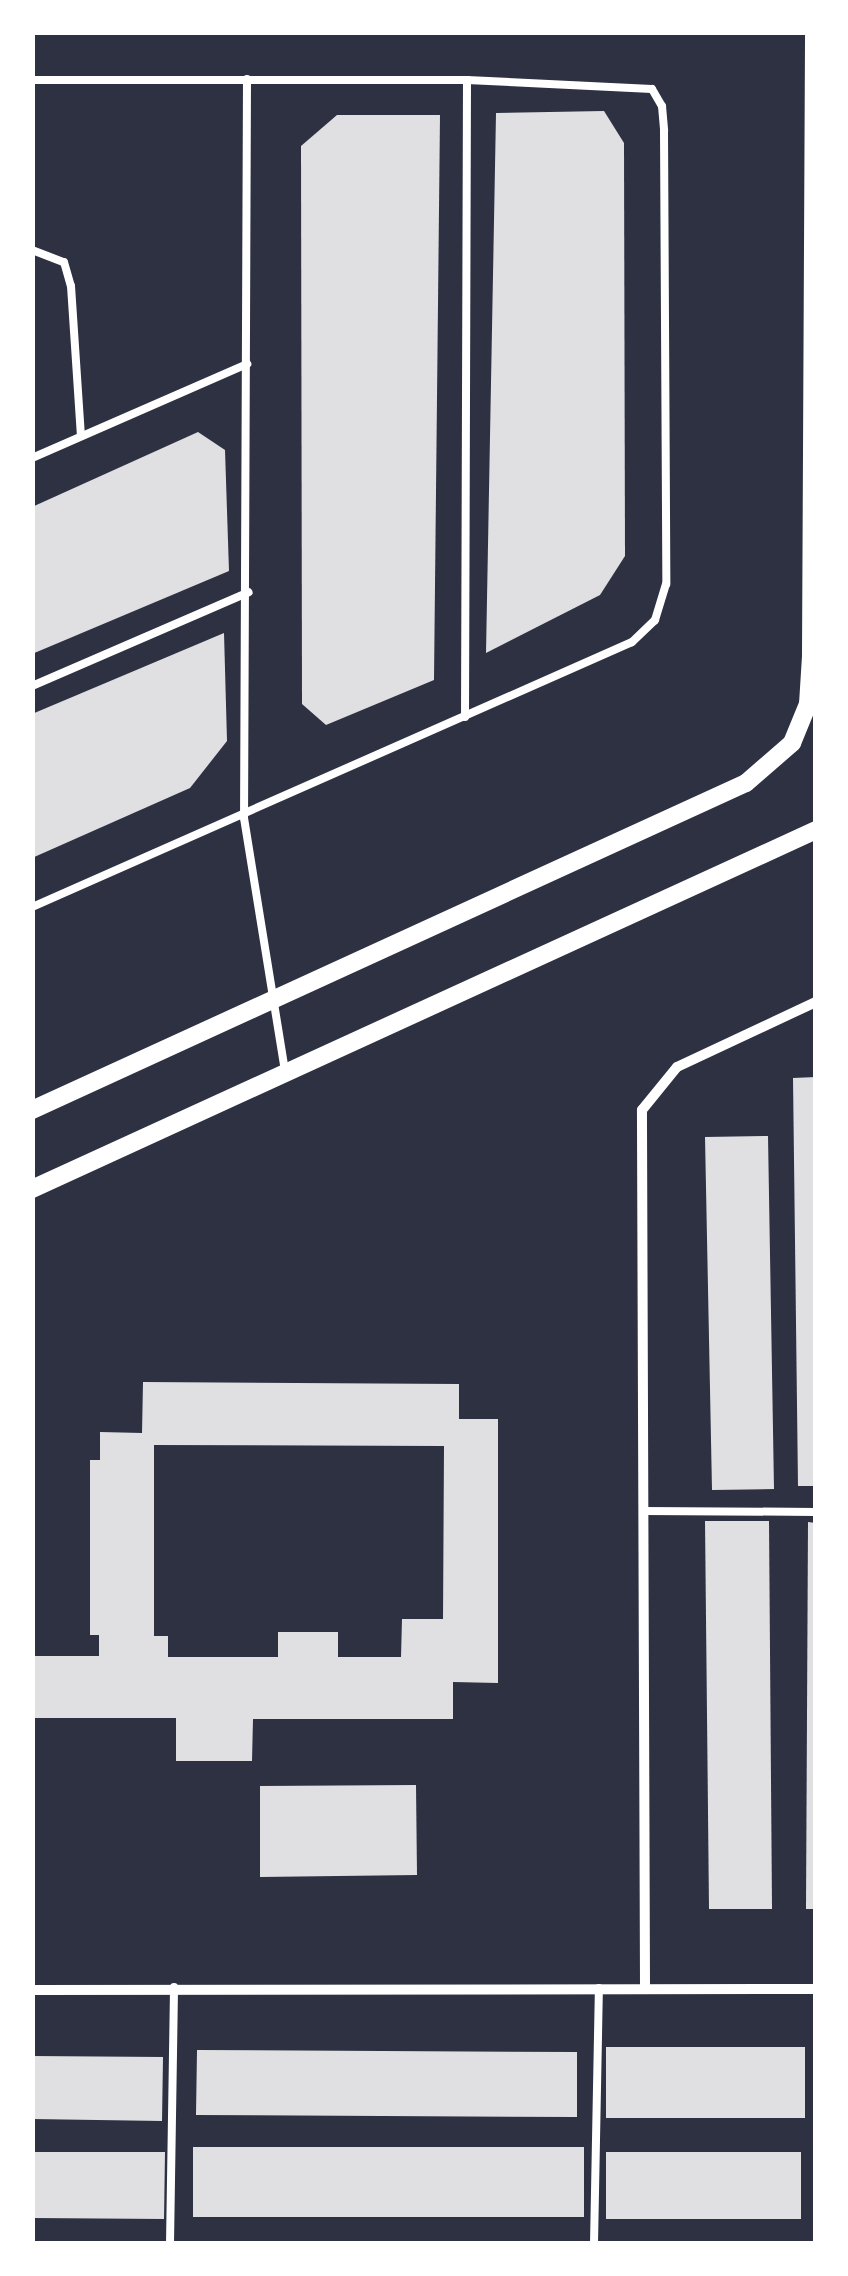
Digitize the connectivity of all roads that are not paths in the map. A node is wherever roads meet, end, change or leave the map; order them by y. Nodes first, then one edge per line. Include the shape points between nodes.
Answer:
1 (814, 32) edge
2 (247, 79) junction
3 (32, 80) edge
4 (467, 80) junction
5 (32, 250) edge
6 (246, 364) junction
7 (82, 436) junction
8 (32, 458) edge
9 (250, 592) junction
10 (32, 686) edge
11 (465, 717) junction
12 (244, 818) junction
13 (816, 830) edge
14 (32, 908) edge
15 (276, 995) junction
16 (816, 1002) edge
17 (285, 1073) junction
18 (32, 1110) edge
19 (32, 1190) edge
20 (643, 1511) junction
21 (816, 1512) edge
22 (598, 1984) junction
23 (645, 1984) junction
24 (174, 1988) junction
25 (816, 1988) edge
26 (32, 1990) edge
27 (170, 2244) edge
28 (594, 2244) edge

1 - 15 street via 811,656 808,704 792,744 746,782
2 - 3 lane
2 - 4 lane
2 - 6 lane
4 - 11 lane
4 - 11 lane via 634,84 652,89 662,106 666,584 655,620 632,642
5 - 7 lane via 64,262 71,286
6 - 7 lane
6 - 9 lane
7 - 8 lane
9 - 10 lane
9 - 12 lane
11 - 12 lane
12 - 14 lane
12 - 15 lane
13 - 17 street
15 - 17 lane
15 - 18 street
16 - 20 street via 677,1067 642,1110
17 - 19 street
20 - 21 lane
20 - 23 street
22 - 23 street
22 - 24 street
22 - 28 lane
23 - 25 street
24 - 26 street
24 - 27 lane

